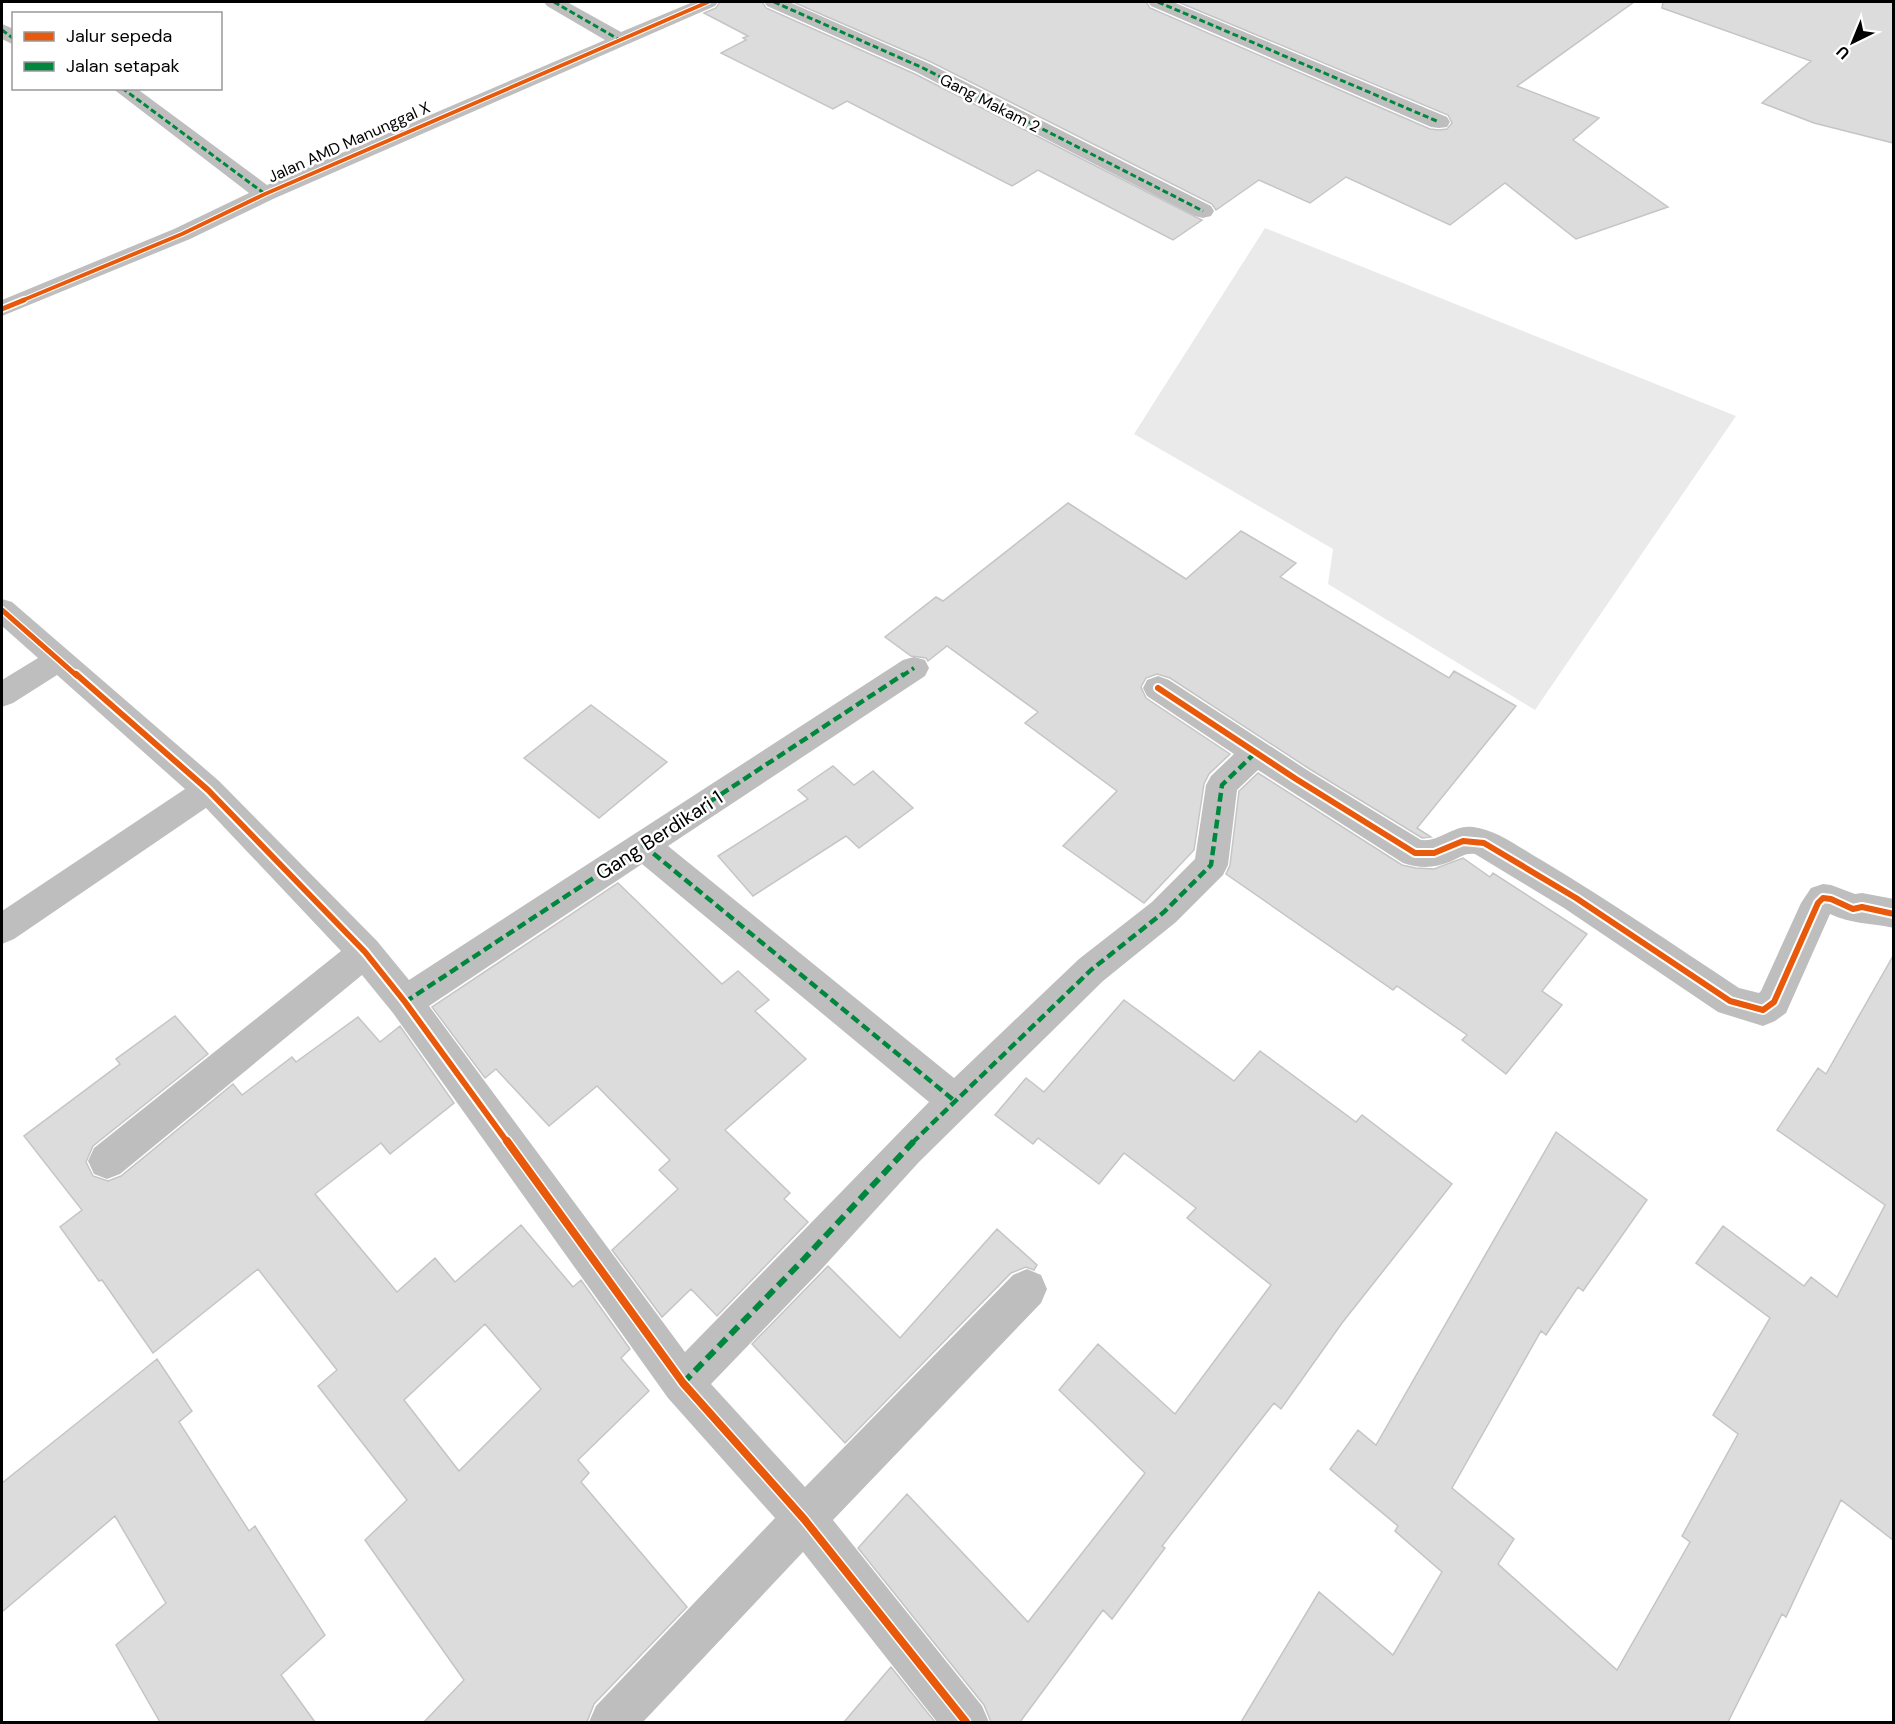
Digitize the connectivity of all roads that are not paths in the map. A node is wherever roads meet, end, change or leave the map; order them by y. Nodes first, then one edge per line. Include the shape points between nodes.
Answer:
1 (554, 2) edge
2 (708, 2) edge
3 (774, 2) edge
4 (1158, 2) edge
5 (618, 39) junction
6 (125, 90) edge
7 (1439, 122) dead end
8 (265, 194) junction
9 (1203, 211) dead end
10 (2, 309) edge
11 (2, 610) edge
12 (58, 660) junction
13 (914, 668) dead end
14 (1158, 688) dead end
15 (2, 695) edge
16 (1256, 752) junction
17 (207, 790) junction
18 (643, 845) junction
19 (1887, 912) edge
20 (2, 929) edge
21 (365, 952) junction
22 (405, 1002) junction
23 (956, 1102) junction
24 (107, 1161) dead end
25 (1027, 1289) dead end
26 (683, 1383) junction
27 (804, 1519) junction
28 (612, 1722) edge
29 (966, 1722) edge

1 - 5 street
2 - 5 street, Jalan AMD Manunggal X
3 - 9 street, Gang Makam 2 via 923,68
4 - 7 street
5 - 8 street, Jalan AMD Manunggal X
6 - 8 street
8 - 10 street, Jalan AMD Manunggal X via 182,234
11 - 12 street
12 - 15 street
12 - 17 street
13 - 18 street, Gang Berdikari 1
14 - 16 street
16 - 19 street via 1415,853 1442,853 1468,840 1484,843 1576,898 1730,1001 1749,1008 1763,1010 1774,1002 1823,898 1852,909
16 - 23 street via 1222,784 1211,865 1164,912 1091,969
17 - 20 street
17 - 21 street
18 - 22 street, Gang Berdikari 1
18 - 23 street
21 - 22 street
21 - 24 street
22 - 26 street
23 - 26 street via 906,1149
25 - 27 street
26 - 27 street
27 - 28 street
27 - 29 street

